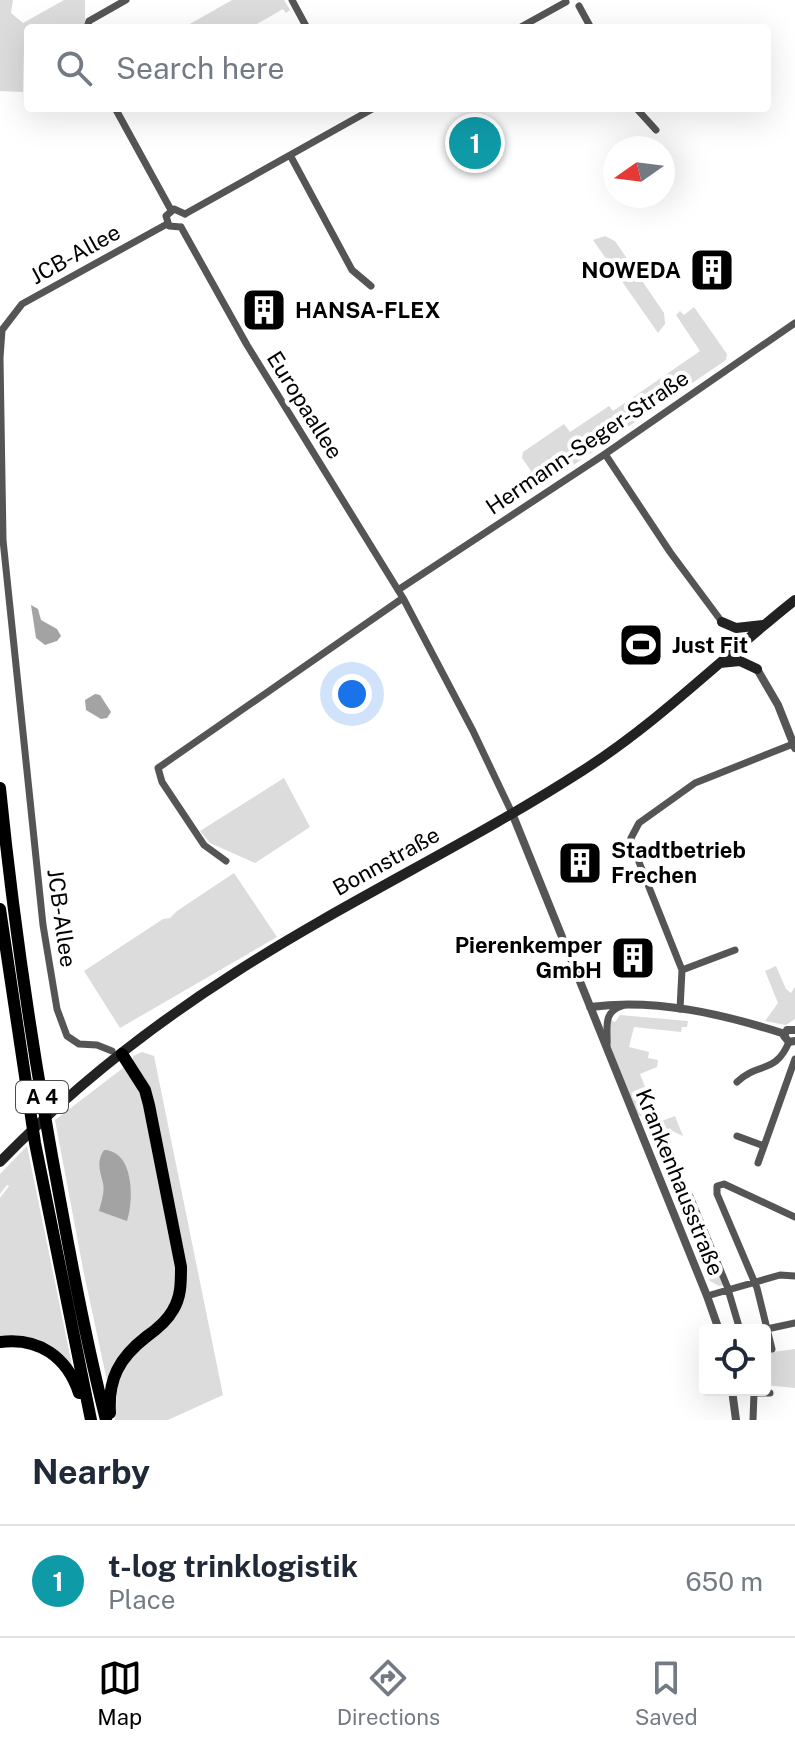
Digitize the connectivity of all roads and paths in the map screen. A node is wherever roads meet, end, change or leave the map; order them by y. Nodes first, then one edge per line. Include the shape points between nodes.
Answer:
1 (126, 0) edge
2 (292, 0) edge
3 (566, 1) edge
4 (581, 3) edge
5 (88, 24) edge
6 (305, 24) edge
7 (526, 24) edge
8 (589, 24) edge
9 (117, 112) edge
10 (359, 112) edge
11 (640, 112) edge
12 (656, 130) dead end
13 (290, 155) junction
14 (171, 210) junction
15 (185, 214) junction
16 (167, 224) junction
17 (181, 227) junction
18 (371, 286) dead end
19 (795, 323) edge
20 (605, 454) junction
21 (398, 590) junction
22 (403, 598) junction
23 (795, 600) edge
24 (722, 622) junction
25 (765, 624) junction
26 (740, 646) junction
27 (718, 664) junction
28 (757, 669) junction
29 (794, 746) edge
30 (0, 788) edge
31 (512, 813) junction
32 (226, 861) dead end
33 (0, 909) edge
34 (735, 950) dead end
35 (682, 970) junction
36 (627, 1005) junction
37 (590, 1007) junction
38 (680, 1009) junction
39 (795, 1030) edge
40 (789, 1039) edge
41 (607, 1048) junction
42 (117, 1052) junction
43 (795, 1059) edge
44 (779, 1061) junction
45 (792, 1068) junction
46 (737, 1082) dead end
47 (737, 1136) dead end
48 (764, 1146) junction
49 (0, 1162) edge
50 (758, 1163) dead end
51 (689, 1194) dead end
52 (795, 1217) edge
53 (795, 1276) edge
54 (753, 1283) junction
55 (728, 1290) junction
56 (707, 1296) junction
57 (795, 1323) edge
58 (717, 1324) edge
59 (738, 1324) edge
60 (765, 1324) edge
61 (771, 1328) edge
62 (0, 1342) edge
63 (771, 1345) edge
64 (772, 1349) dead end
65 (733, 1396) edge
66 (754, 1396) edge
67 (90, 1420) edge
68 (108, 1420) edge
69 (736, 1420) edge
70 (753, 1420) edge

1 - 5 street
2 - 6 street
3 - 4 street via 571,6
3 - 7 street
4 - 8 street
9 - 14 street
10 - 13 street
11 - 12 street
13 - 15 street
13 - 18 street via 352,270
14 - 15 street
14 - 16 street
15 - 17 street
16 - 17 street
16 - 42 street, JCB-Allee via 22,304 2,330 0,358 3,540 43,925 57,1009 67,1036
17 - 21 street, Europaallee
19 - 20 street, Hermann-Seger-Straße
20 - 21 street, Hermann-Seger-Straße
20 - 24 street
21 - 22 street, Europaallee
22 - 31 street, Europaallee
22 - 32 street via 158,768 204,845
23 - 25 main road, Bonnstraße
24 - 25 main road via 736,628
24 - 26 main road
25 - 26 main road, Bonnstraße
26 - 27 main road, Bonnstraße
26 - 28 main road
27 - 28 main road via 740,661
27 - 31 main road, Bonnstraße via 609,754
28 - 29 street
29 - 35 street via 695,783 634,829 633,847
30 - 68 highway, A 4 via 39,1081 72,1264
31 - 37 street, Krankenhausstraße
31 - 42 main road, Bonnstraße via 237,971
33 - 67 highway, A 4 via 35,1143
34 - 35 street
35 - 38 street
36 - 37 street
36 - 38 street
36 - 41 street via 609,1015
37 - 41 street, Krankenhausstraße
38 - 40 street via 728,1017
39 - 40 street via 790,1029
40 - 44 street
41 - 56 street, Krankenhausstraße
42 - 49 main road, Bonnstraße
42 - 68 highway via 145,1090 181,1267 173,1311 116,1370
43 - 45 street
44 - 45 street
44 - 46 street via 750,1071
45 - 48 street
47 - 48 street
48 - 50 street
51 - 55 street
52 - 54 street via 717,1185
53 - 54 street
54 - 55 street
54 - 60 street
55 - 56 street
55 - 59 street
56 - 58 street, Krankenhausstraße
57 - 61 street
62 - 67 highway via 29,1342 61,1360
63 - 64 street
65 - 69 street
66 - 70 street

